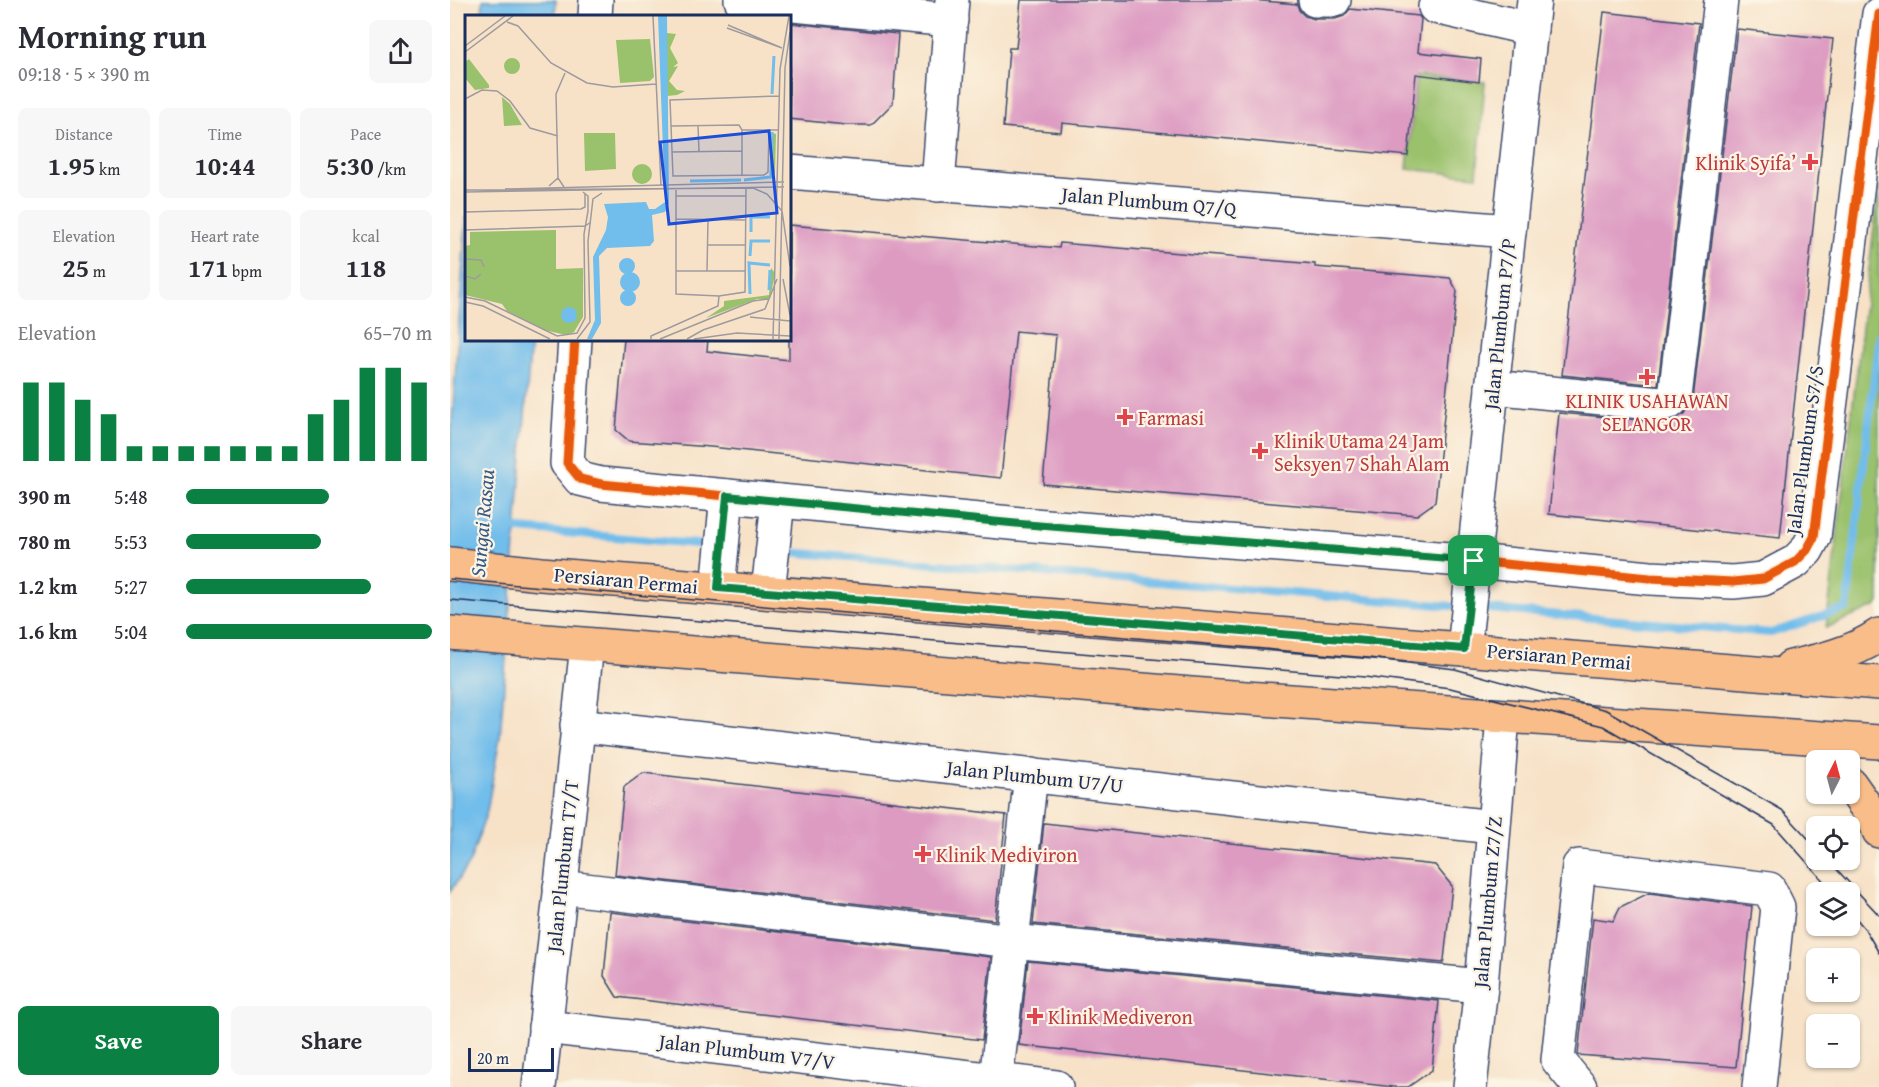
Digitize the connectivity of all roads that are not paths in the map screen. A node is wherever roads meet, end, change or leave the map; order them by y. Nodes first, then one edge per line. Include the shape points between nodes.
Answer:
1 (596, 0) edge
2 (741, 0) edge
3 (1316, 0) edge
4 (1334, 0) edge
5 (1721, 0) edge
6 (1435, 7) dead end
7 (951, 10) edge
8 (1879, 14) edge
9 (595, 15) edge
10 (1533, 15) edge
11 (790, 172) edge
12 (938, 185) junction
13 (1509, 231) junction
14 (575, 340) edge
15 (1492, 387) junction
16 (727, 496) junction
17 (777, 501) junction
18 (1474, 561) junction
19 (450, 564) edge
20 (718, 588) junction
21 (768, 592) junction
22 (450, 633) edge
23 (1879, 634) edge
24 (587, 645) junction
25 (1464, 649) junction
26 (1763, 673) junction
27 (1879, 683) edge
28 (1503, 717) junction
29 (577, 725) junction
30 (1750, 732) junction
31 (1879, 742) edge
32 (1806, 753) edge
33 (1031, 775) junction
34 (1860, 798) edge
35 (1493, 827) junction
36 (1879, 831) edge
37 (560, 887) junction
38 (1012, 941) junction
39 (1481, 986) junction
40 (545, 1027) junction
41 (996, 1080) junction
42 (962, 1082) edge
43 (539, 1087) edge
44 (1056, 1087) edge
45 (1470, 1087) edge
46 (1580, 1087) edge
47 (1759, 1087) edge

1 - 9 street
2 - 7 street
3 - 4 street
5 - 15 street via 1675,397 1661,404
6 - 10 street
7 - 12 street
8 - 18 street, Jalan Plumbum S7/S via 1814,537 1807,550 1795,562 1763,579 1733,582
10 - 13 street, Jalan Plumbum P7/P
11 - 12 street, Jalan Plumbum Q7/Q
12 - 13 street, Jalan Plumbum Q7/Q
13 - 15 street, Jalan Plumbum P7/P
14 - 16 street, Jalan Plumbum S7/S via 567,463 580,479
15 - 18 street, Jalan Plumbum P7/P
16 - 17 street, Jalan Plumbum S7/S
16 - 20 street
17 - 18 street, Jalan Plumbum S7/S
17 - 21 street
18 - 25 street, Jalan Plumbum P7/P
19 - 20 main road, Persiaran Permai
20 - 21 main road, Persiaran Permai
21 - 25 main road, Persiaran Permai
22 - 24 main road
23 - 26 main road via 1865,644 1828,658
24 - 28 main road
24 - 29 street, Jalan Plumbum T7/T
25 - 26 main road, Persiaran Permai
26 - 27 main road, Persiaran Permai
28 - 30 main road
28 - 35 street, Jalan Plumbum Z7/Z
29 - 33 street, Jalan Plumbum U7/U
29 - 37 street, Jalan Plumbum T7/T
30 - 31 main road
30 - 32 main road
33 - 35 street, Jalan Plumbum U7/U
33 - 38 street
34 - 36 main road
35 - 39 street, Jalan Plumbum Z7/Z
37 - 38 street
37 - 40 street, Jalan Plumbum T7/T
38 - 39 street
38 - 41 street
39 - 45 street, Jalan Plumbum Z7/Z
40 - 42 street, Jalan Plumbum V7/V
40 - 43 street, Jalan Plumbum T7/T
41 - 42 street, Jalan Plumbum V7/V
41 - 44 street, Jalan Plumbum V7/V
46 - 47 street via 1558,1060 1579,866 1769,890 1778,907

